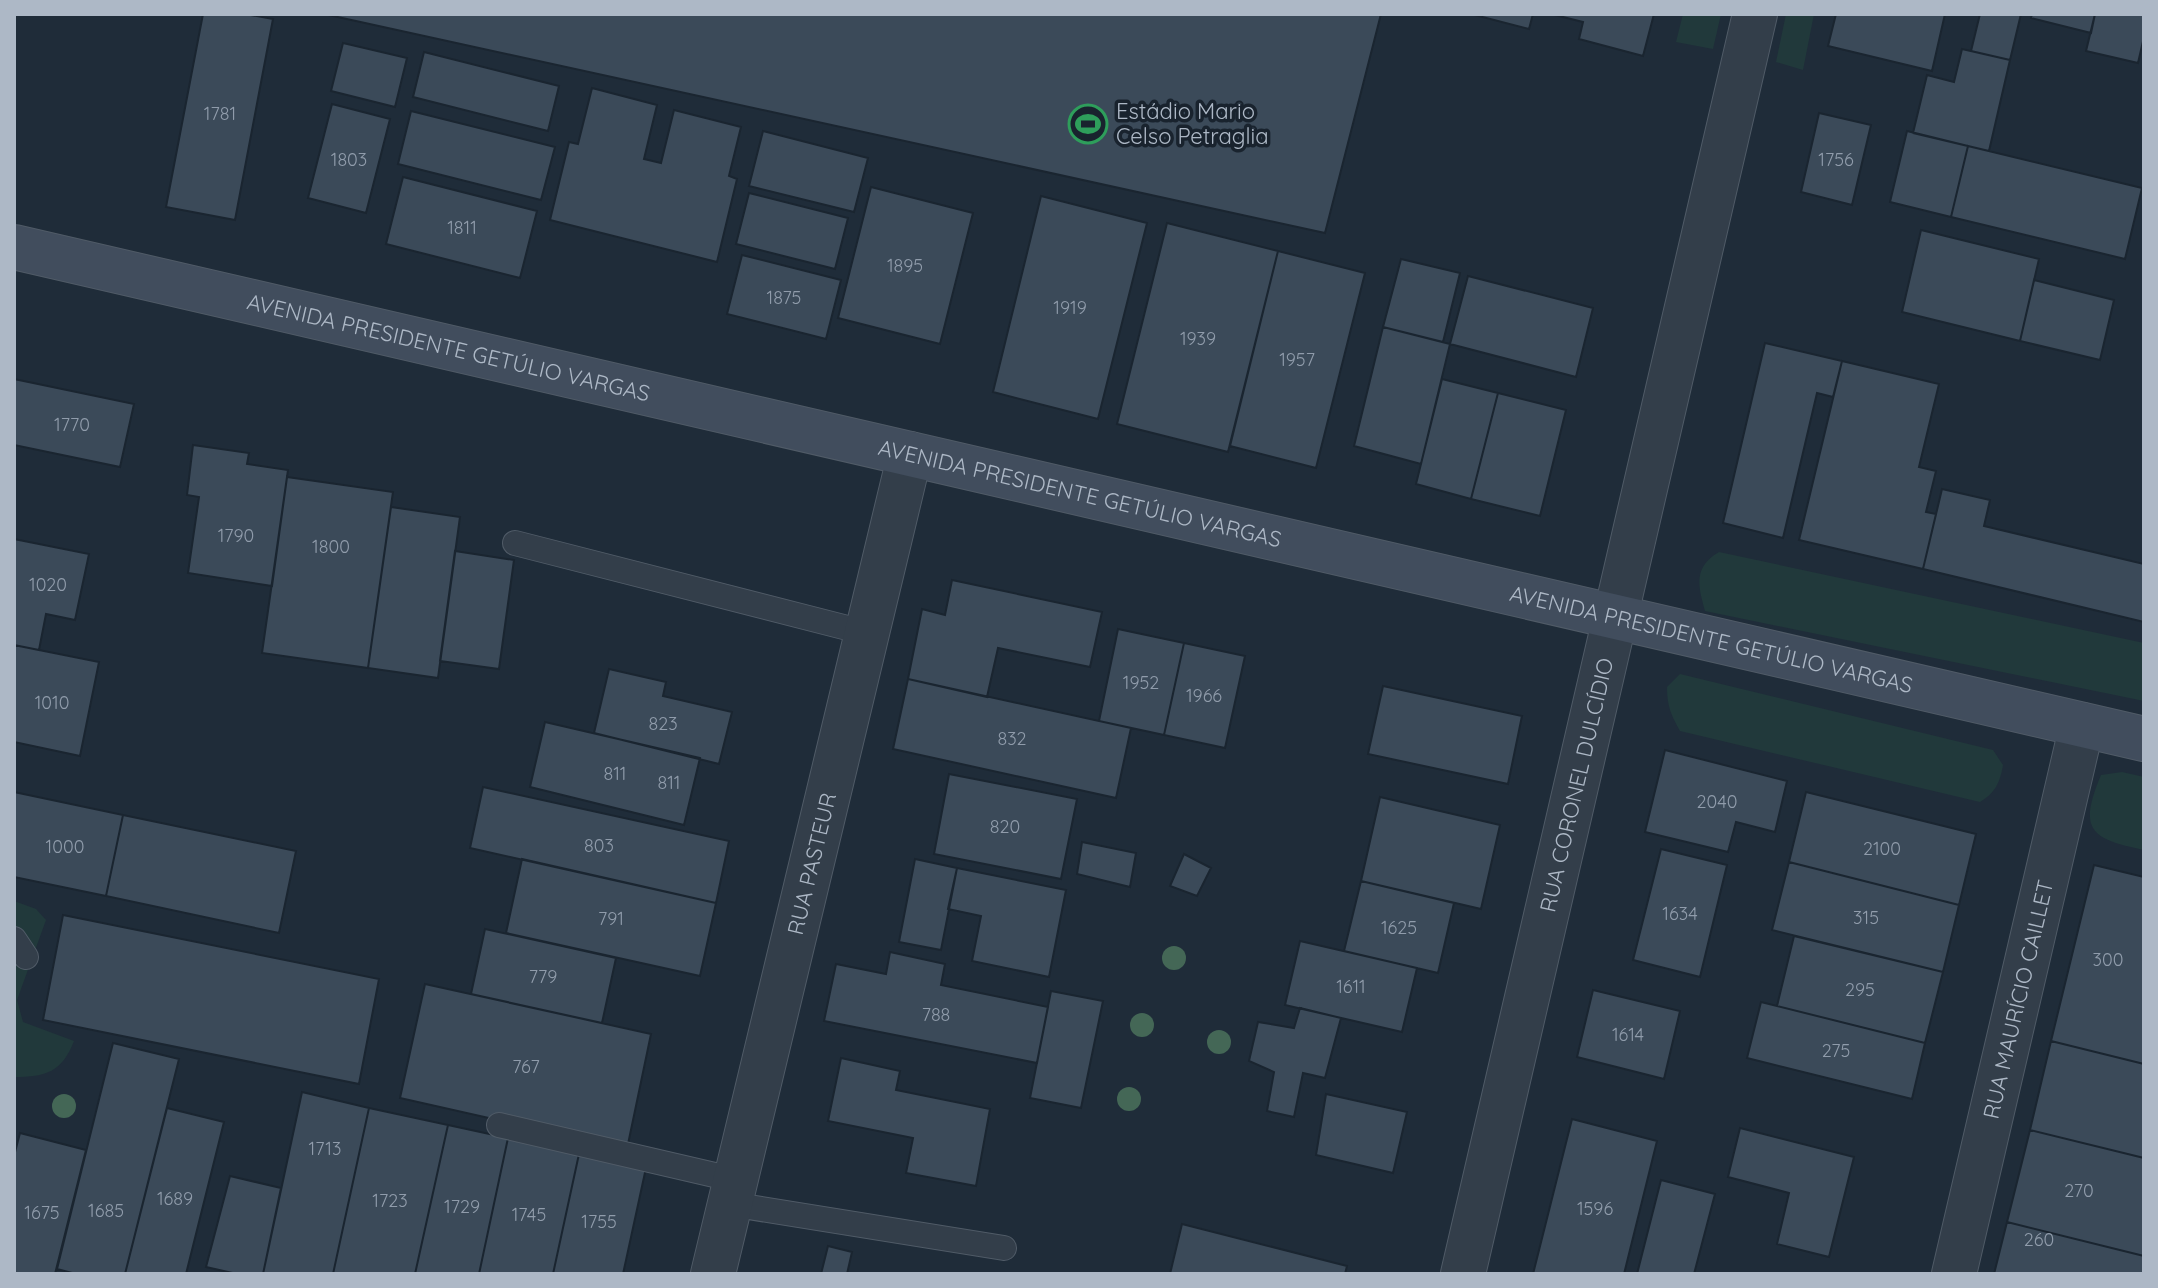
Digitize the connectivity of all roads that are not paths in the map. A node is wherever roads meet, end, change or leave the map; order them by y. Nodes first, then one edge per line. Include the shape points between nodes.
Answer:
1 (1755, 14) edge
2 (14, 247) edge
3 (910, 454) junction
4 (515, 543) dead end
5 (1614, 617) junction
6 (867, 633) junction
7 (2082, 725) junction
8 (2144, 739) edge
9 (499, 1125) dead end
10 (733, 1192) junction
11 (1004, 1248) dead end
12 (713, 1274) edge
13 (1463, 1274) edge
14 (1954, 1274) edge

1 - 5 street, RUA CORONEL DULCÍDIO
2 - 3 main road, AVENIDA PRESIDENTE GETÚLIO VARGAS
3 - 5 main road, AVENIDA PRESIDENTE GETÚLIO VARGAS
3 - 6 street, RUA PASTEUR
4 - 6 lane
5 - 7 main road, AVENIDA PRESIDENTE GETÚLIO VARGAS
5 - 13 street, RUA CORONEL DULCÍDIO
6 - 10 street, RUA PASTEUR
7 - 8 main road, AVENIDA PRESIDENTE GETÚLIO VARGAS
7 - 14 street, RUA MAURÍCIO CAILLET
9 - 10 lane
10 - 11 lane
10 - 12 street, RUA PASTEUR

